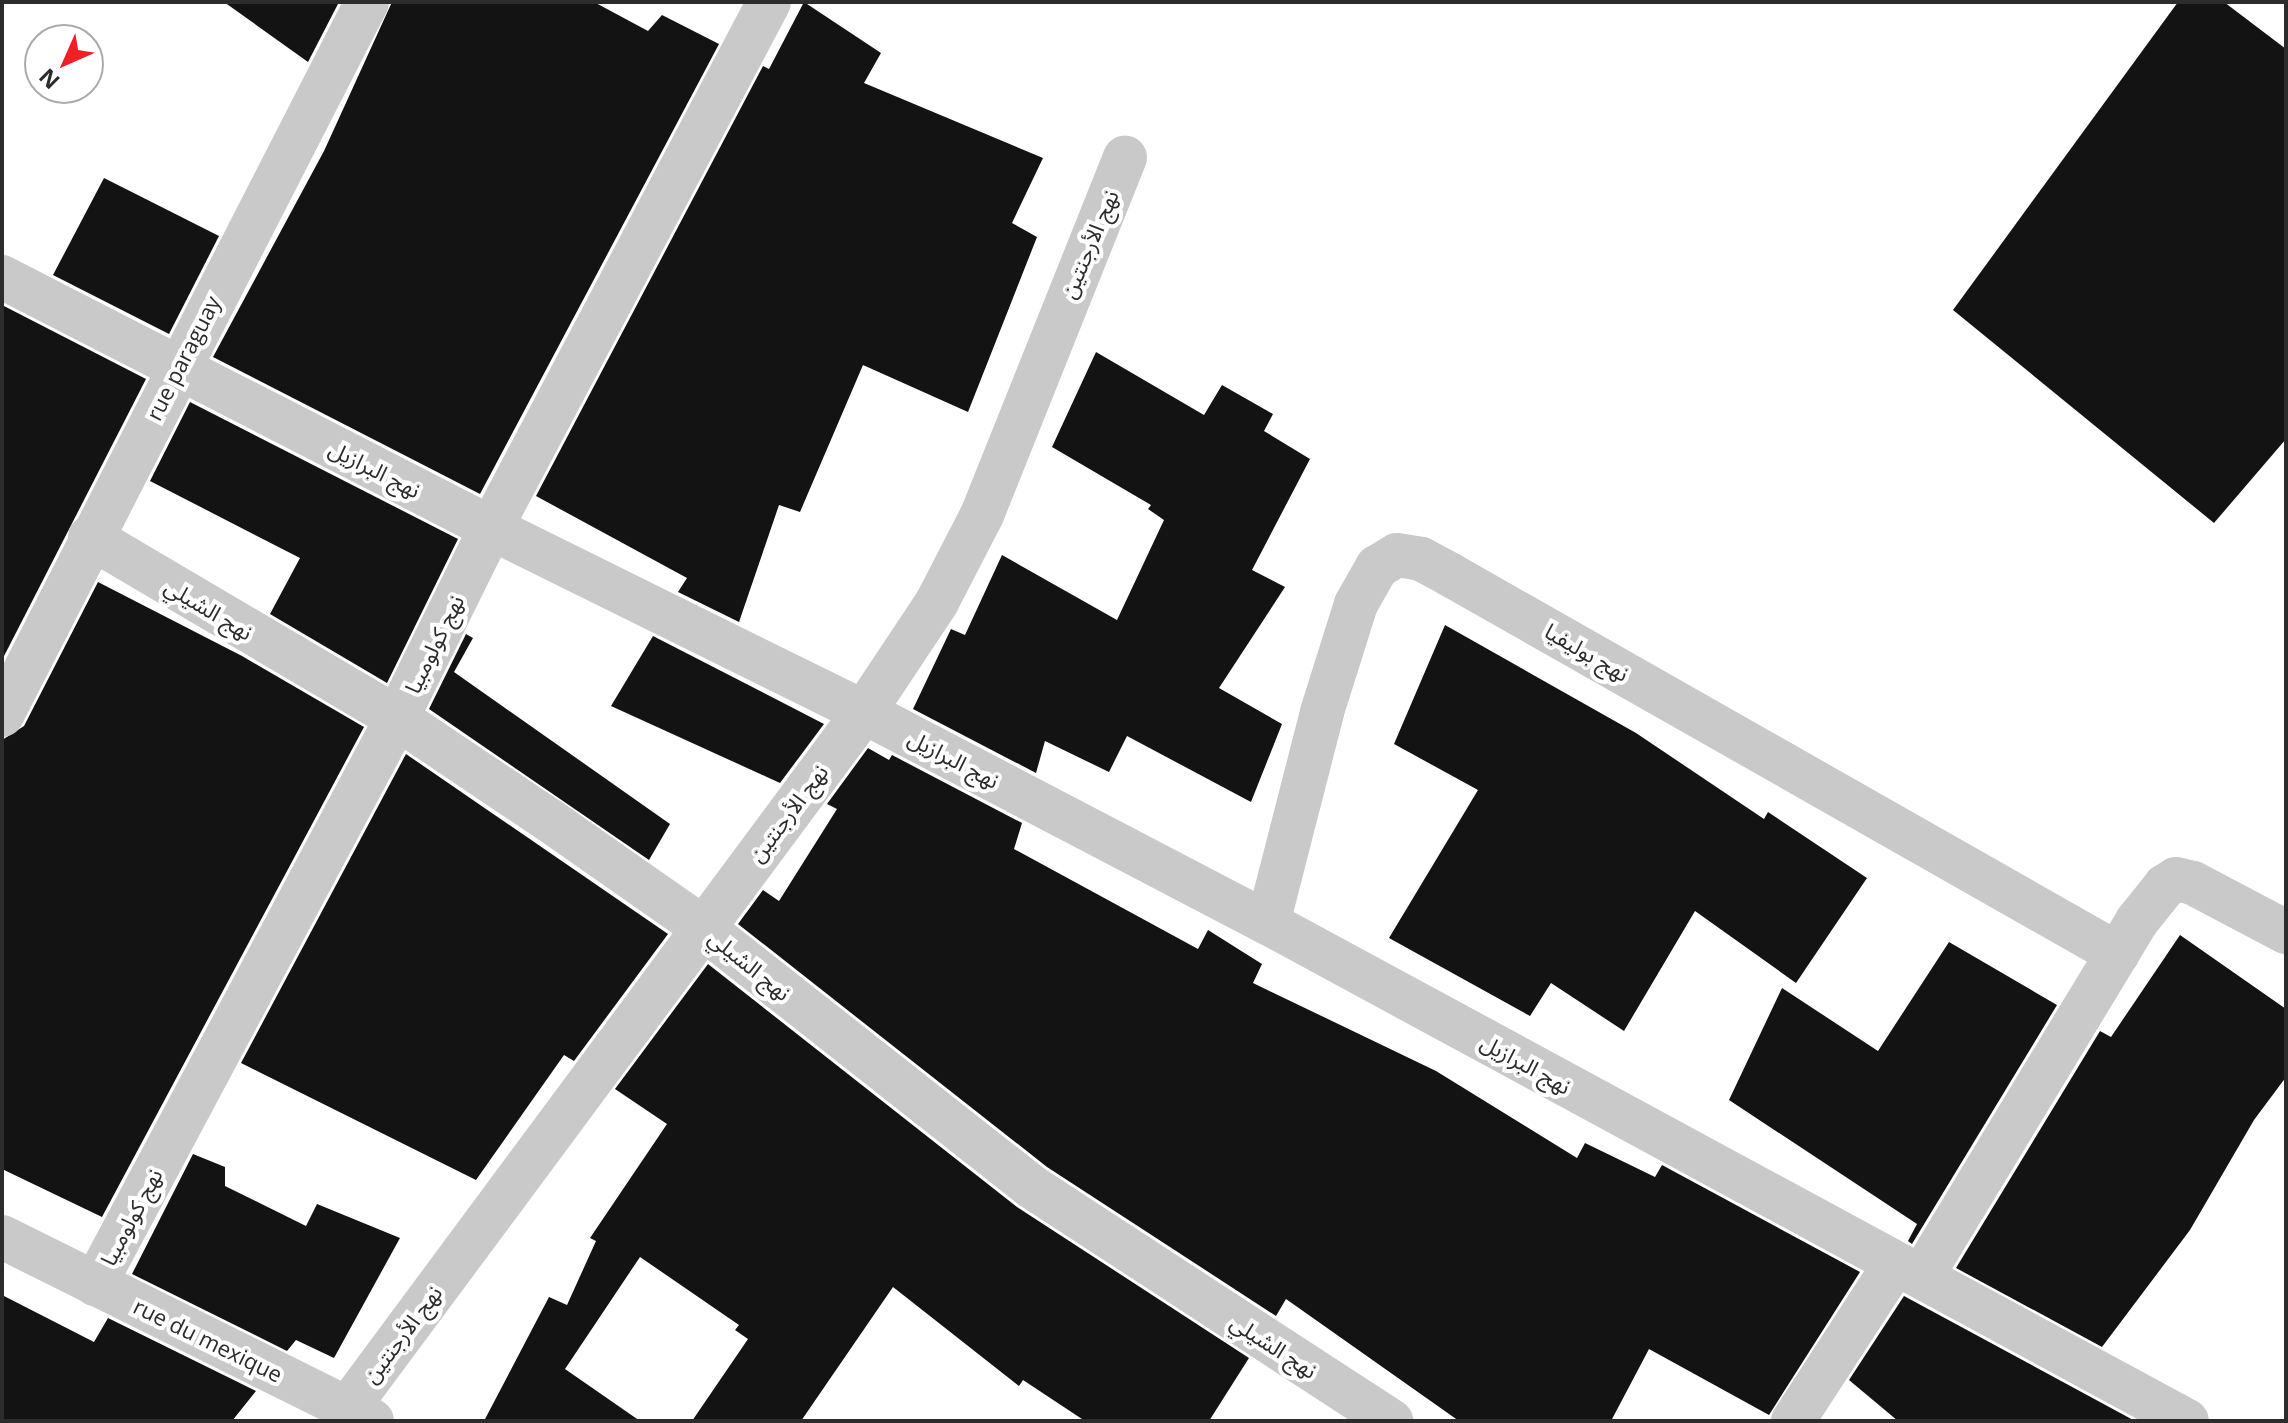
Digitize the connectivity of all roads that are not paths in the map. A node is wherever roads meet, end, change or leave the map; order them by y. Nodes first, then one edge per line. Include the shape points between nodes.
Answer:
1 (367, 2) edge
2 (769, 2) edge
3 (1125, 158) dead end
4 (2, 277) edge
5 (178, 368) junction
6 (491, 528) junction
7 (90, 537) junction
8 (864, 712) junction
9 (2, 715) edge
10 (397, 718) junction
11 (1268, 923) junction
12 (703, 928) junction
13 (2286, 932) edge
14 (2118, 954) junction
15 (2, 1237) edge
16 (1908, 1270) junction
17 (95, 1284) junction
18 (359, 1415) edge
19 (1391, 1421) edge
20 (1793, 1421) edge
21 (2187, 1421) edge

1 - 5 street, rue paraguay
2 - 6 street, نهج كولومبيا
3 - 8 street, نهج الأرجنتين via 982,515 937,602
4 - 5 street, نهج البرازيل
5 - 6 street, نهج البرازيل
5 - 7 street, rue paraguay
6 - 8 street, نهج البرازيل
6 - 10 street, نهج كولومبيا
7 - 9 street, rue paraguay
7 - 10 street, نهج الشيلي
8 - 11 street, نهج البرازيل
8 - 12 street, نهج الأرجنتين
10 - 12 street, نهج الشيلي
10 - 17 street, نهج كولومبيا
11 - 14 street, نهج بوليفيا via 1322,712 1356,604 1377,567 1397,555 1421,559 1449,574
11 - 16 street, نهج البرازيل
12 - 18 street, نهج الأرجنتين
12 - 19 street, نهج الشيلي via 1032,1187
13 - 14 street via 2176,879 2155,897
14 - 16 street
15 - 17 street, rue du mexique
16 - 20 street
16 - 21 street, نهج البرازيل
17 - 18 street, rue du mexique

